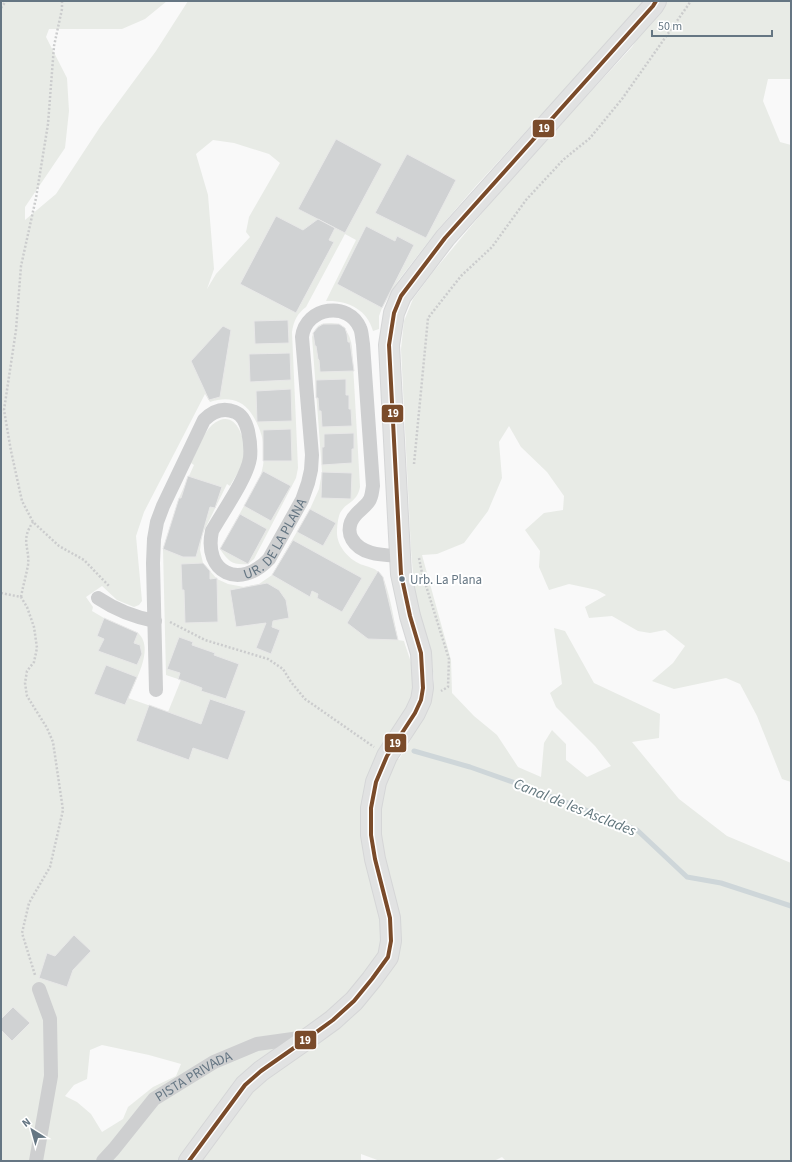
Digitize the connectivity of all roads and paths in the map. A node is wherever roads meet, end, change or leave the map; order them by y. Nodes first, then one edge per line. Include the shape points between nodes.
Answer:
1 (6, 1) edge
2 (62, 1) edge
3 (656, 1) edge
4 (691, 1) edge
5 (1, 8) edge
6 (414, 471) dead end
7 (33, 522) junction
8 (409, 555) junction
9 (112, 588) dead end
10 (1, 594) edge
11 (21, 596) junction
12 (98, 598) dead end
13 (154, 619) junction
14 (156, 690) dead end
15 (423, 692) junction
16 (387, 756) junction
17 (39, 989) joint
18 (311, 1036) junction
19 (36, 1161) edge
20 (103, 1161) edge
21 (188, 1161) edge

1 - 5 path
2 - 7 path via 54,46 48,124 36,198 21,266 16,330 4,410 22,501
3 - 8 main road via 445,238 401,296 394,313 389,345
4 - 6 path via 622,99 590,138 563,160 526,200 492,247 461,276 428,318
7 - 9 path via 59,546 84,560
7 - 11 path via 27,531 28,564
8 - 13 street, UR. DE LA PLANA via 382,555 360,549 350,535 351,521 370,500 373,486 363,344 360,328 349,314 322,312 313,316 303,329 302,345 312,455 308,483 292,520 269,559 254,572 246,575 231,574 220,567 212,556 212,531 246,471 250,458 250,444 243,417 226,409 211,414 204,420 191,446 157,522 153,564
8 - 15 main road via 404,595 421,653
8 - 15 path via 422,573 449,659 448,687 441,691
10 - 11 path
11 - 17 path via 34,627 37,648 34,662 27,671 27,696 53,742 63,810 50,867 29,903 22,933
12 - 13 street via 125,614
13 - 14 street, UR. DE LA PLANA
13 - 16 path via 167,620 205,640 268,659 283,669 305,699
15 - 16 main road via 415,713
16 - 18 main road via 376,782 371,808 371,835 390,918 391,941 388,957 354,1001
17 - 19 street via 50,1019 51,1076
18 - 20 street, PISTA PRIVADA via 257,1044 214,1062 154,1099
18 - 21 main road via 260,1071 245,1085

